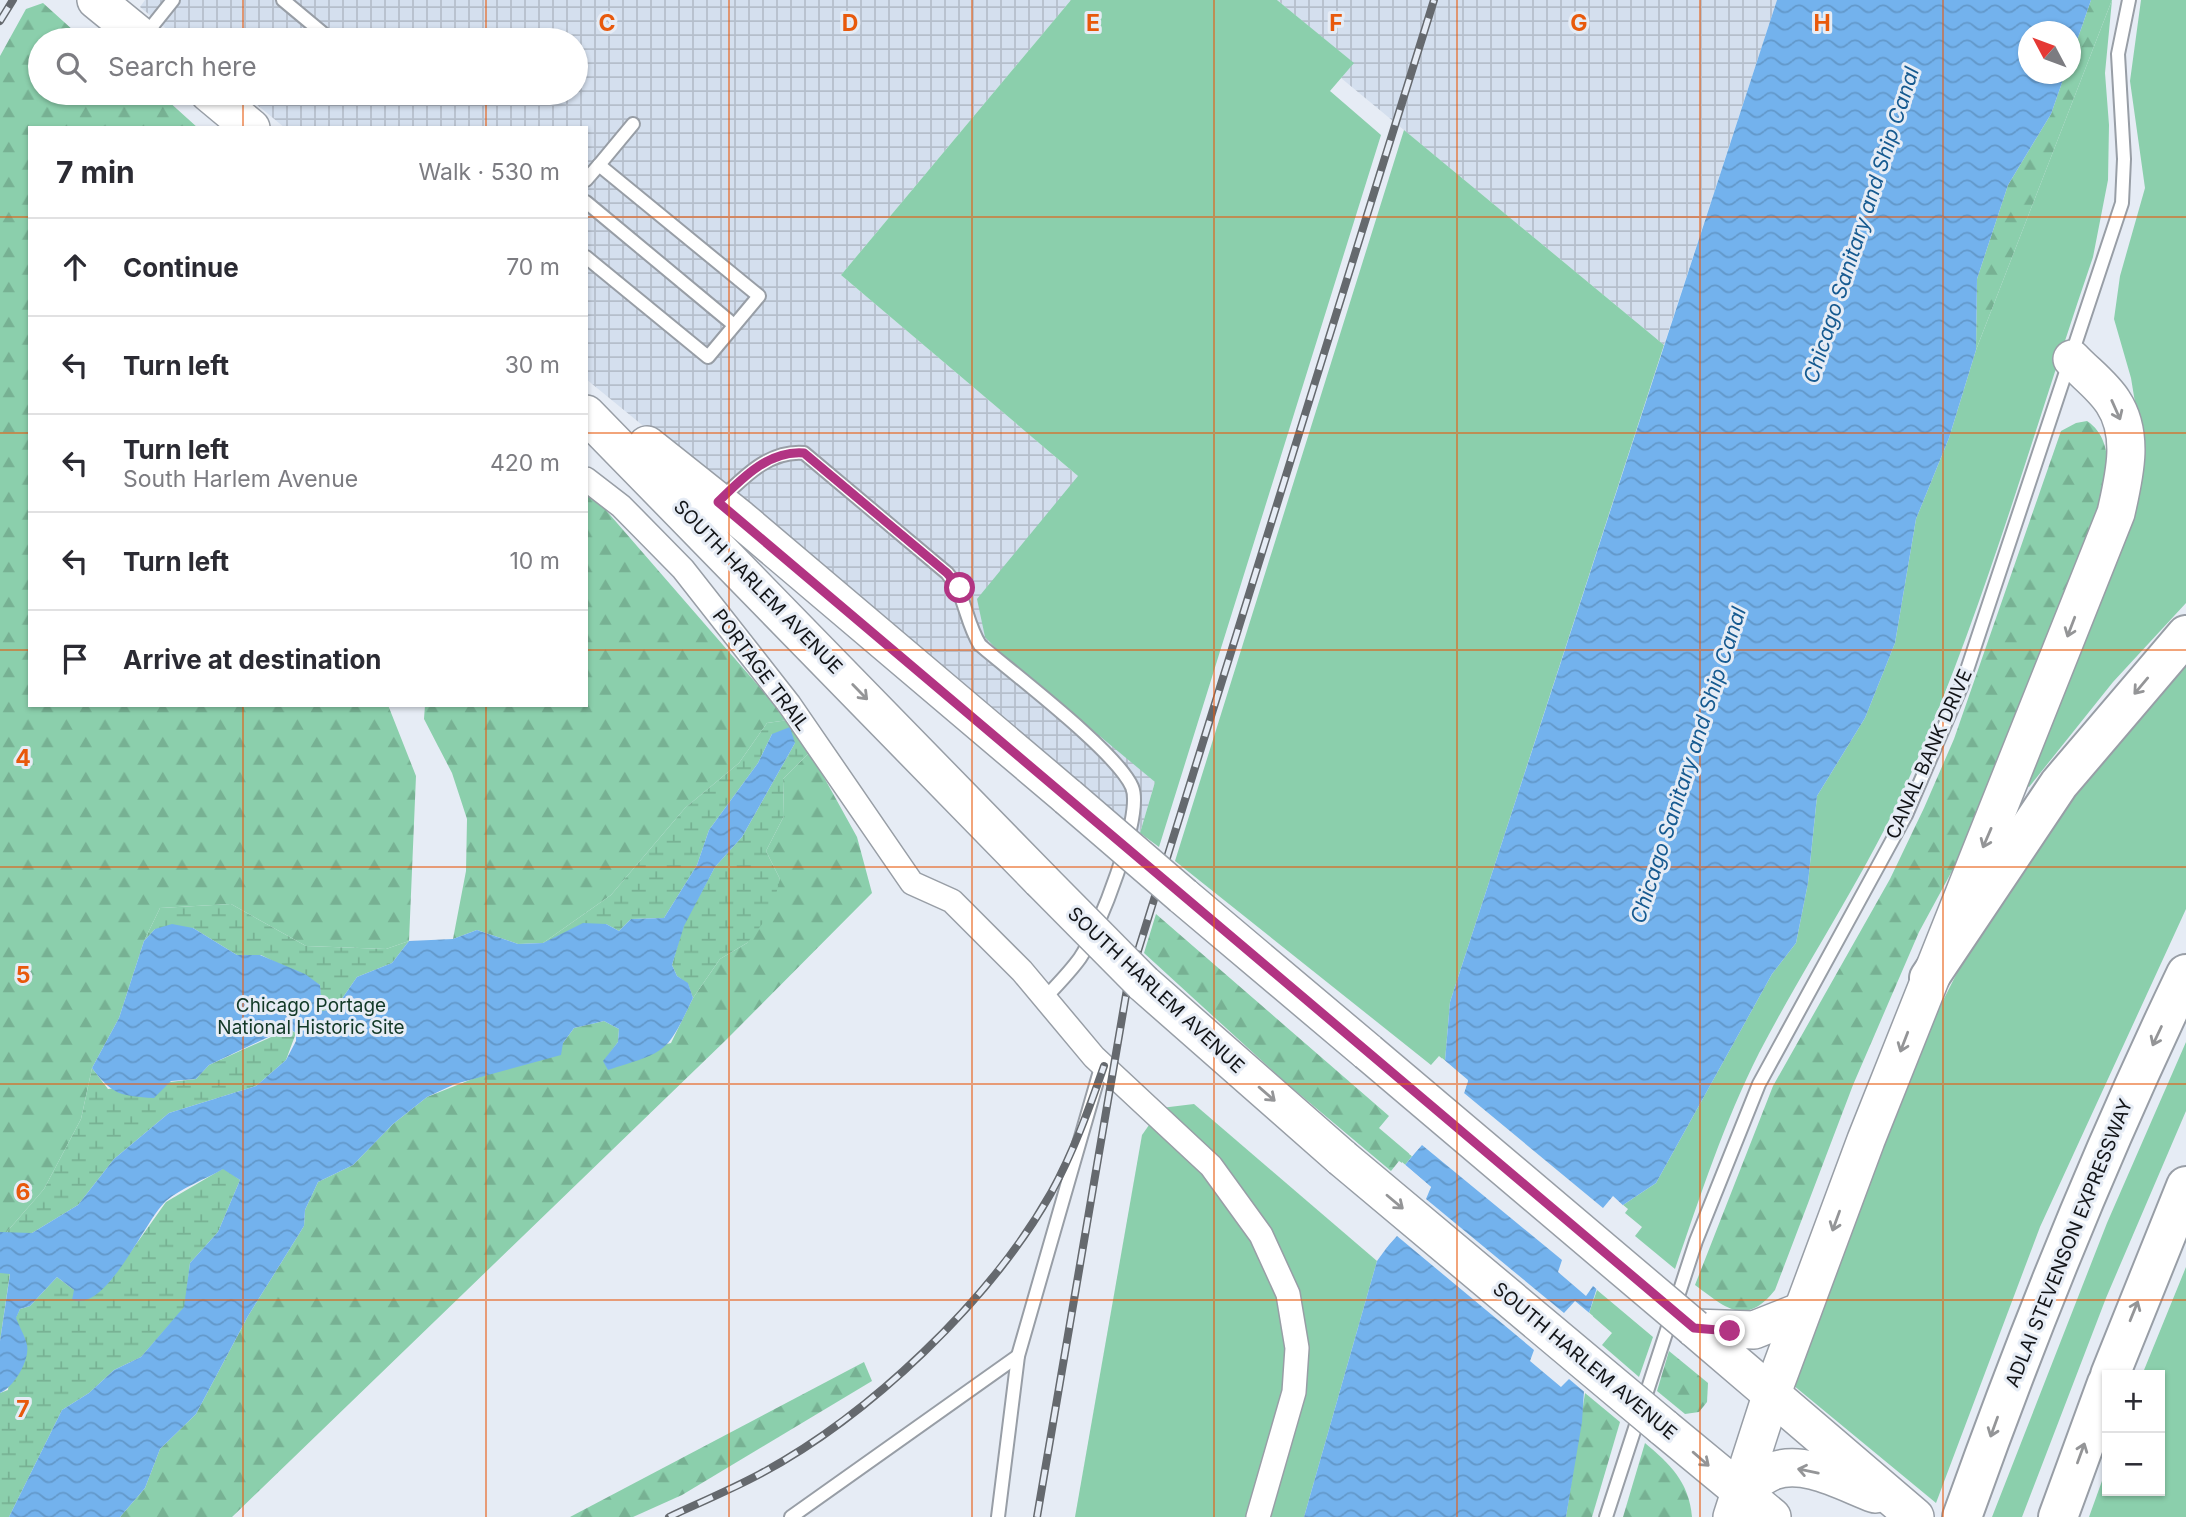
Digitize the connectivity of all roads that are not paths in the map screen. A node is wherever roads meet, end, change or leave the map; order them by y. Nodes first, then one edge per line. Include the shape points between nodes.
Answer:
1 (96, 0) edge
2 (173, 0) edge
3 (283, 0) edge
4 (2129, 0) edge
5 (130, 28) edge
6 (152, 28) edge
7 (317, 28) edge
8 (223, 105) edge
9 (633, 124) dead end
10 (249, 126) edge
11 (599, 165) junction
12 (588, 178) edge
13 (588, 204) edge
14 (588, 259) edge
15 (734, 325) junction
16 (2072, 359) junction
17 (588, 401) edge
18 (588, 416) edge
19 (588, 481) edge
20 (718, 502) junction
21 (2186, 635) edge
22 (2186, 974) edge
23 (1929, 978) junction
24 (1045, 998) junction
25 (1102, 1065) junction
26 (2186, 1186) edge
27 (1802, 1311) junction
28 (1694, 1328) junction
29 (1018, 1356) junction
30 (2112, 1370) edge
31 (1772, 1392) junction
32 (2102, 1397) edge
33 (1735, 1504) edge
34 (1905, 1509) edge
35 (791, 1517) edge
36 (998, 1517) edge
37 (1258, 1517) edge
38 (1606, 1517) edge
39 (1772, 1517) edge
40 (1962, 1517) edge
41 (2058, 1517) edge

1 - 5 main road
2 - 6 lane
3 - 7 lane
4 - 16 lane, CANAL BANK DRIVE via 2118,54 2122,203
8 - 10 main road
9 - 11 lane
11 - 12 lane
11 - 15 lane via 759,296
13 - 15 lane
14 - 15 lane via 708,357
16 -> 23 main road via 2113,402 2125,435 2125,470 2116,513
16 - 38 lane, CANAL BANK DRIVE via 1962,685 1906,815 1759,1084 1725,1168 1696,1241
17 - 20 main road, SOUTH HARLEM AVENUE
18 -> 33 main road, SOUTH HARLEM AVENUE, bridge via 1122,963 1210,1044 1664,1427
19 - 24 street, PORTAGE TRAIL via 621,506 683,569 789,704 912,883 952,901
20 - 24 lane via 766,462 787,452 804,453 947,573 960,588 970,628 980,645 1114,761 1133,788 1134,814 1104,913 1081,957
20 - 28 main road, SOUTH HARLEM AVENUE, bridge
21 -> 23 highway via 2059,784
22 -> 40 highway, ADLAI STEVENSON EXPRESSWAY via 2085,1197 2013,1374
23 -> 27 main road
24 - 25 street
25 - 29 lane
25 - 37 street via 1211,1166 1261,1235 1288,1294 1297,1348 1294,1392
30 -> 26 highway
27 - 28 main road via 1754,1330
27 - 31 main road
28 - 31 main road, SOUTH HARLEM AVENUE
29 - 35 lane
29 - 36 lane
31 - 33 main road
31 - 34 main road, SOUTH HARLEM AVENUE
41 -> 32 highway
34 -> 33 main road via 1808,1469 1773,1471
33 - 39 main road, SOUTH HARLEM AVENUE

